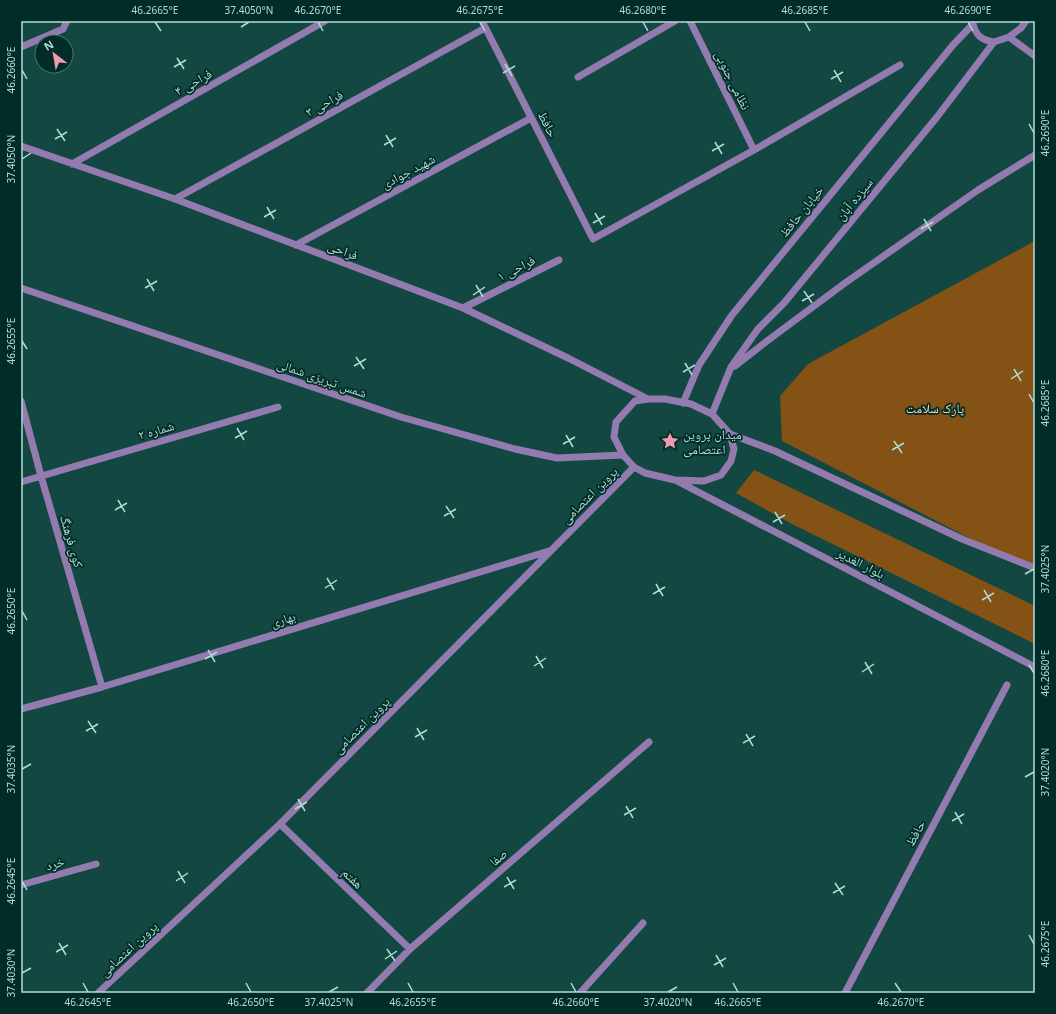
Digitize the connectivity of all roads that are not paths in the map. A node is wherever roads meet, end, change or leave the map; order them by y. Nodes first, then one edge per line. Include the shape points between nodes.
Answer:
1 (66, 21) edge
2 (325, 21) edge
3 (675, 21) edge
4 (690, 21) edge
5 (1026, 21) edge
6 (973, 22) edge
7 (483, 24) edge
8 (1009, 37) junction
9 (994, 42) junction
10 (21, 47) edge
11 (1035, 56) edge
12 (900, 65) dead end
13 (578, 77) dead end
14 (531, 118) junction
15 (21, 146) edge
16 (754, 150) junction
17 (1035, 155) edge
18 (72, 164) junction
19 (175, 199) junction
20 (296, 245) junction
21 (559, 260) dead end
22 (21, 288) edge
23 (463, 308) junction
24 (728, 372) junction
25 (648, 399) junction
26 (21, 402) edge
27 (683, 403) junction
28 (278, 407) dead end
29 (712, 414) junction
30 (730, 434) junction
31 (623, 455) junction
32 (634, 467) junction
33 (41, 476) junction
34 (675, 480) junction
35 (21, 482) edge
36 (551, 550) junction
37 (1035, 568) edge
38 (1035, 667) edge
39 (1007, 685) dead end
40 (102, 687) junction
41 (21, 709) edge
42 (649, 742) dead end
43 (280, 824) junction
44 (96, 864) dead end
45 (21, 885) edge
46 (643, 923) dead end
47 (410, 949) junction
48 (98, 993) edge
49 (367, 993) edge
50 (580, 993) edge
51 (845, 993) edge

1 - 10 street via 63,29
2 - 18 street, فراحی ۴
3 - 13 street
4 - 16 street, نظامی جنوبی
5 - 8 street
6 - 9 street via 979,37
6 - 27 street, خیابان حافظ via 732,315 699,365
7 - 14 street, حافظ
7 - 19 street, فراحی ۳
8 - 9 street
8 - 11 street
9 - 24 street, سیزده آبان via 932,123 784,303 758,329
12 - 16 street
14 - 16 street, حافظ via 593,239
14 - 20 street, شهید جوادی
15 - 18 street, فراحی
17 - 24 street via 978,190 858,274
18 - 19 street, فراحی
19 - 20 street, فراحی
20 - 23 street, فراحی
21 - 23 street, فراحی ۱
22 - 31 street, شمس تبریزی شمالی via 401,417 515,449 557,458
23 - 25 street, فراحی
24 - 29 street, سیزده آبان
25 - 27 street
25 - 31 street via 635,401 616,422 614,437
26 - 33 street, کوی فرهنگ
27 - 29 street
28 - 33 street, شماره ۲
29 - 30 street
30 - 34 street via 734,449 731,461 721,475 704,481
30 - 37 street via 775,451 962,539
31 - 32 street
32 - 34 street via 645,473
32 - 36 street, پروین اعتصامی
33 - 35 street, شماره ۲
33 - 40 street, کوی فرهنگ
34 - 38 street, بلوار الغدیر
36 - 40 street, بهاری
36 - 43 street, پروین اعتصامی
39 - 51 street, حافظ
40 - 41 street, بهاری
42 - 47 street, صفا
43 - 47 street, هفتم
43 - 48 street, پروین اعتصامی
44 - 45 street, خرد
46 - 50 street
47 - 49 street, صفا

